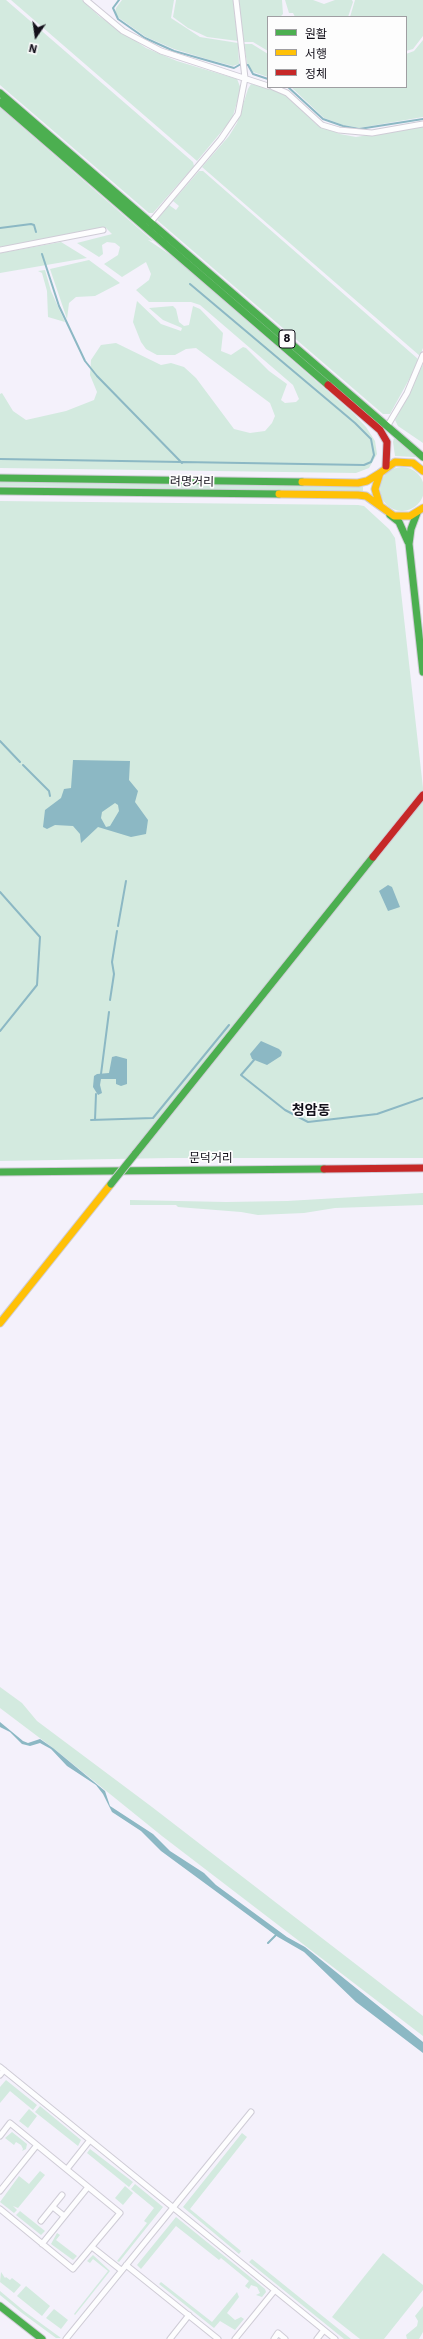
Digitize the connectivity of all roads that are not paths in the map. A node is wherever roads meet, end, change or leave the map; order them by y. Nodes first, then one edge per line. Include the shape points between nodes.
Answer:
1 (86, 0) edge
2 (236, 0) edge
3 (245, 78) junction
4 (267, 86) edge
5 (275, 88) edge
6 (0, 93) edge
7 (0, 102) edge
8 (423, 124) edge
9 (147, 224) junction
10 (103, 230) dead end
11 (0, 250) edge
12 (423, 355) edge
13 (388, 425) junction
14 (423, 457) edge
15 (412, 463) junction
16 (386, 466) junction
17 (423, 466) edge
18 (423, 471) edge
19 (380, 473) junction
20 (0, 478) edge
21 (0, 491) edge
22 (380, 506) junction
23 (421, 510) edge
24 (387, 512) junction
25 (409, 544) junction
26 (423, 672) edge
27 (423, 795) edge
28 (423, 1168) edge
29 (0, 1172) edge
30 (0, 1323) edge
31 (2, 2069) edge
32 (0, 2075) edge
33 (251, 2112) dead end
34 (0, 2136) edge
35 (90, 2140) junction
36 (37, 2145) junction
37 (67, 2170) junction
38 (88, 2187) junction
39 (0, 2191) edge
40 (62, 2195) dead end
41 (53, 2207) junction
42 (172, 2207) junction
43 (0, 2209) edge
44 (64, 2216) junction
45 (41, 2222) dead end
46 (42, 2244) junction
47 (92, 2247) junction
48 (126, 2265) junction
49 (121, 2270) junction
50 (275, 2290) junction
51 (0, 2306) edge
52 (189, 2315) junction
53 (324, 2330) junction
54 (42, 2339) edge
55 (66, 2339) edge
56 (170, 2339) edge
57 (218, 2339) edge
58 (235, 2339) edge
59 (274, 2339) edge
60 (285, 2339) edge
61 (317, 2339) edge
62 (334, 2339) edge

1 - 3 street via 123,31 147,44 181,59
2 - 3 street
3 - 4 street
3 - 9 street via 241,106 233,124
5 - 8 street via 291,96 322,125 339,130 372,133
6 - 9 main road, 8
7 - 9 main road, 8
9 - 13 main road, 8
9 - 16 main road, 8 via 380,430 387,442
10 - 11 street
12 - 13 street via 407,393
13 - 14 main road, 8
15 - 16 main road via 404,461
15 - 17 main road
15 - 18 main road
16 - 19 main road
19 - 20 main road, 려명거리 via 358,483
19 - 22 main road via 375,489
21 - 22 main road, 려명거리 via 358,495 366,496
22 - 24 main road, 려명거리
23 - 24 main road via 402,517
23 - 25 main road via 411,528
24 - 25 main road, 려명거리 via 399,522
25 - 26 main road
27 - 30 main road, bridge
28 - 29 main road, 문덕거리
31 - 32 street
31 - 35 street
33 - 42 street
34 - 36 street via 10,2123
35 - 37 street
35 - 42 street
36 - 37 street
36 - 39 street
37 - 38 street
38 - 44 street
38 - 47 street via 120,2213
40 - 41 street
41 - 44 street
41 - 45 street
42 - 48 street
42 - 50 street
43 - 46 street
44 - 46 street
46 - 47 street via 73,2270
47 - 49 street
48 - 49 street
48 - 52 street
49 - 55 street
50 - 53 street
50 - 58 street
51 - 54 main road
52 - 56 street
52 - 57 street
53 - 61 street
53 - 62 street
59 - 60 street via 278,2334

